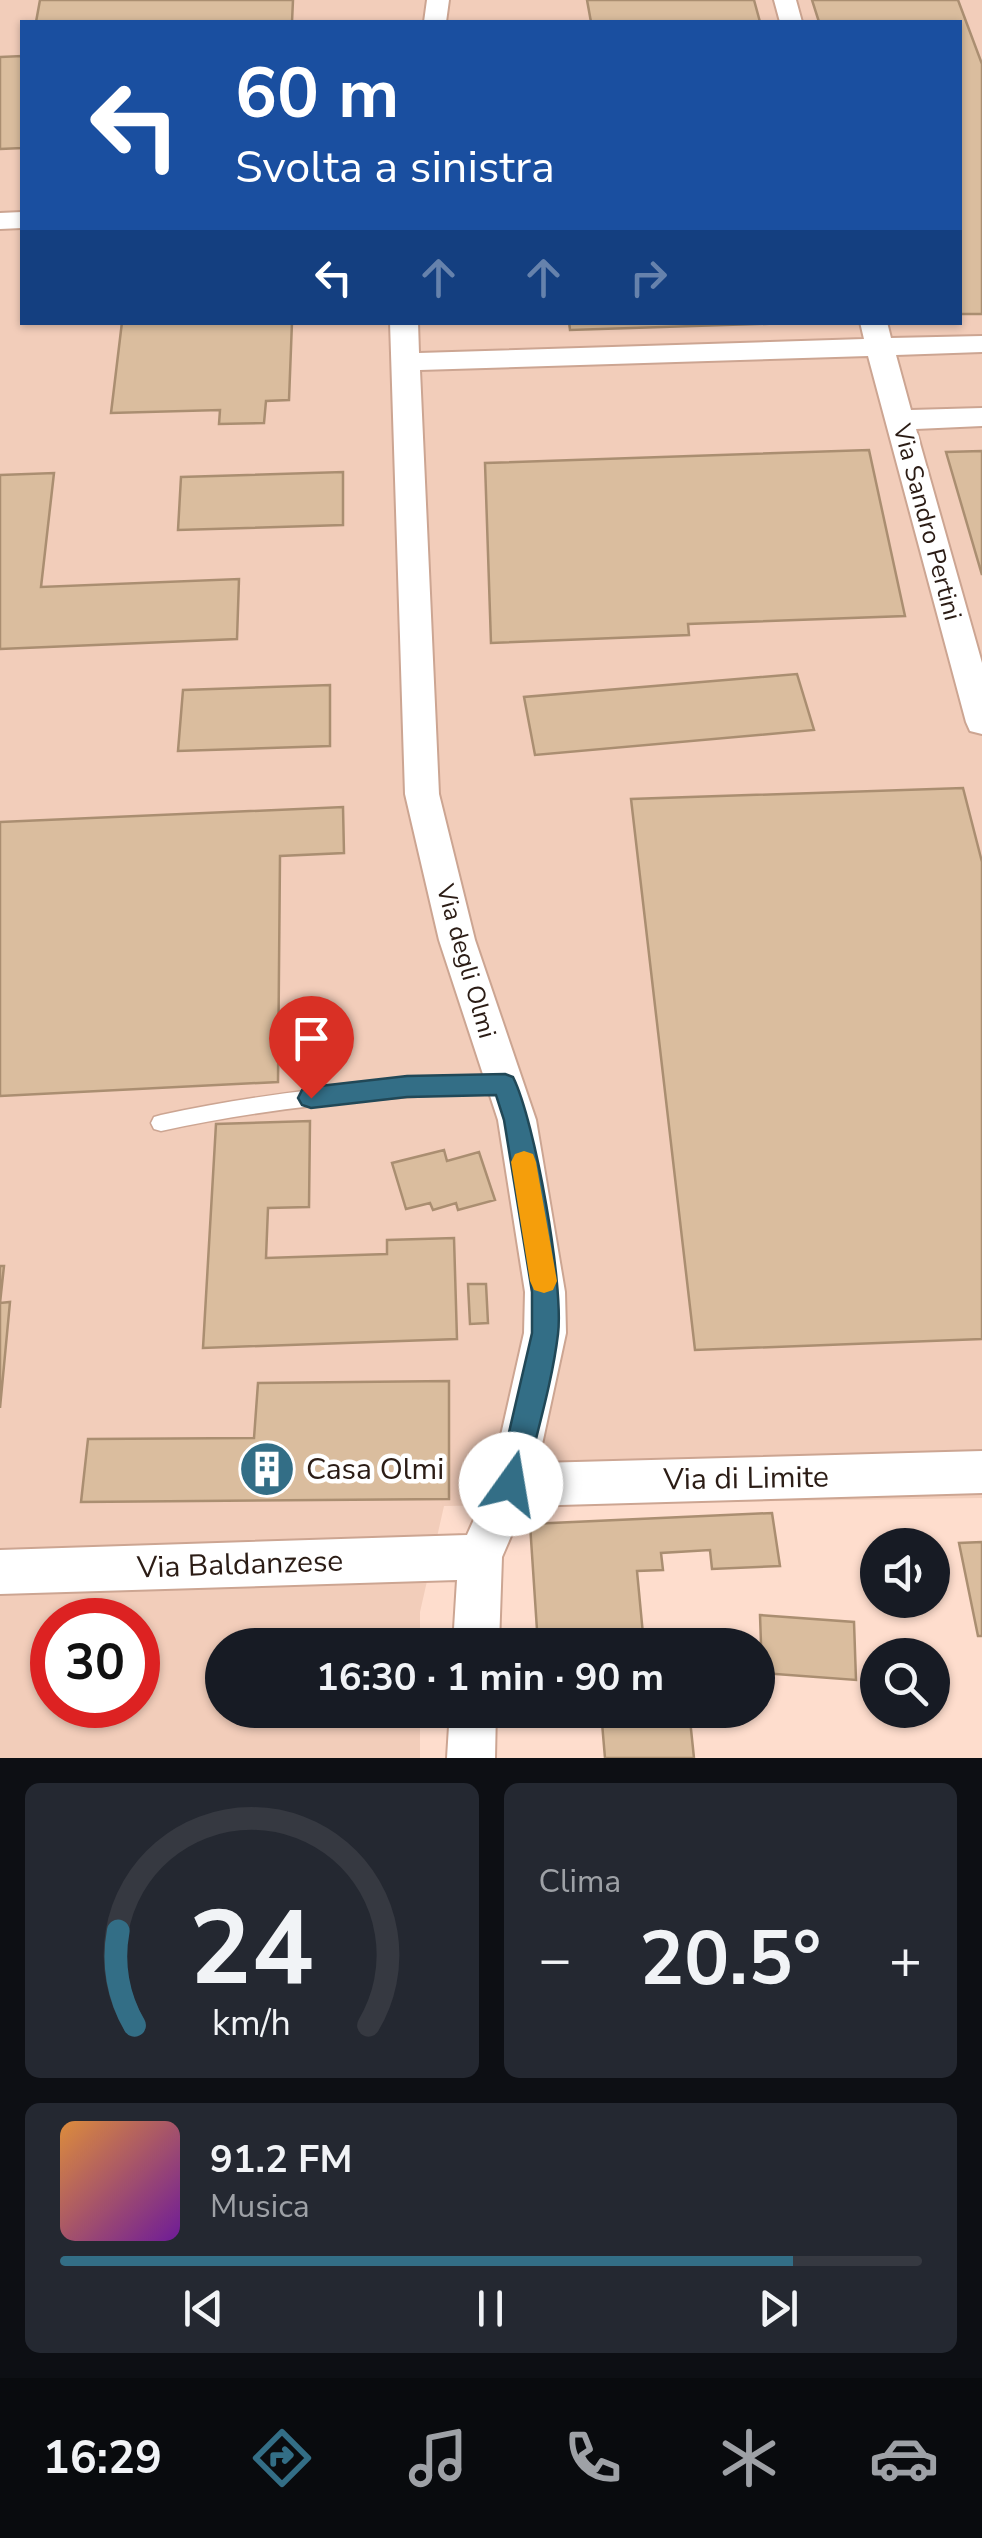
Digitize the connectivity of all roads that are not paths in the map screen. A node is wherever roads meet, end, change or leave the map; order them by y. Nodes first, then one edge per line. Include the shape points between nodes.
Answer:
1 (404, 325) edge
2 (876, 335) edge
3 (982, 344) edge
4 (406, 362) junction
5 (982, 418) edge
6 (900, 420) junction
7 (982, 722) edge
8 (505, 1084) junction
9 (161, 1123) dead end
10 (982, 1472) edge
11 (511, 1484) junction
12 (480, 1557) junction
13 (0, 1572) edge
14 (477, 1628) edge
15 (473, 1728) edge
16 (472, 1758) edge

1 - 4 street, Via degli Olmi
2 - 3 street
2 - 4 street
2 - 6 street, Via Sandro Pertini
4 - 8 street, Via degli Olmi via 422,794 458,940
5 - 6 street
6 - 7 street, Via Sandro Pertini
8 - 9 lane via 343,1094
8 - 11 street, Via degli Olmi via 546,1292 545,1333
10 - 11 street, Via di Limite
11 - 12 street, Via degli Olmi
12 - 13 street, Via Baldanzese
12 - 14 street, Via degli Olmi
15 - 16 street

